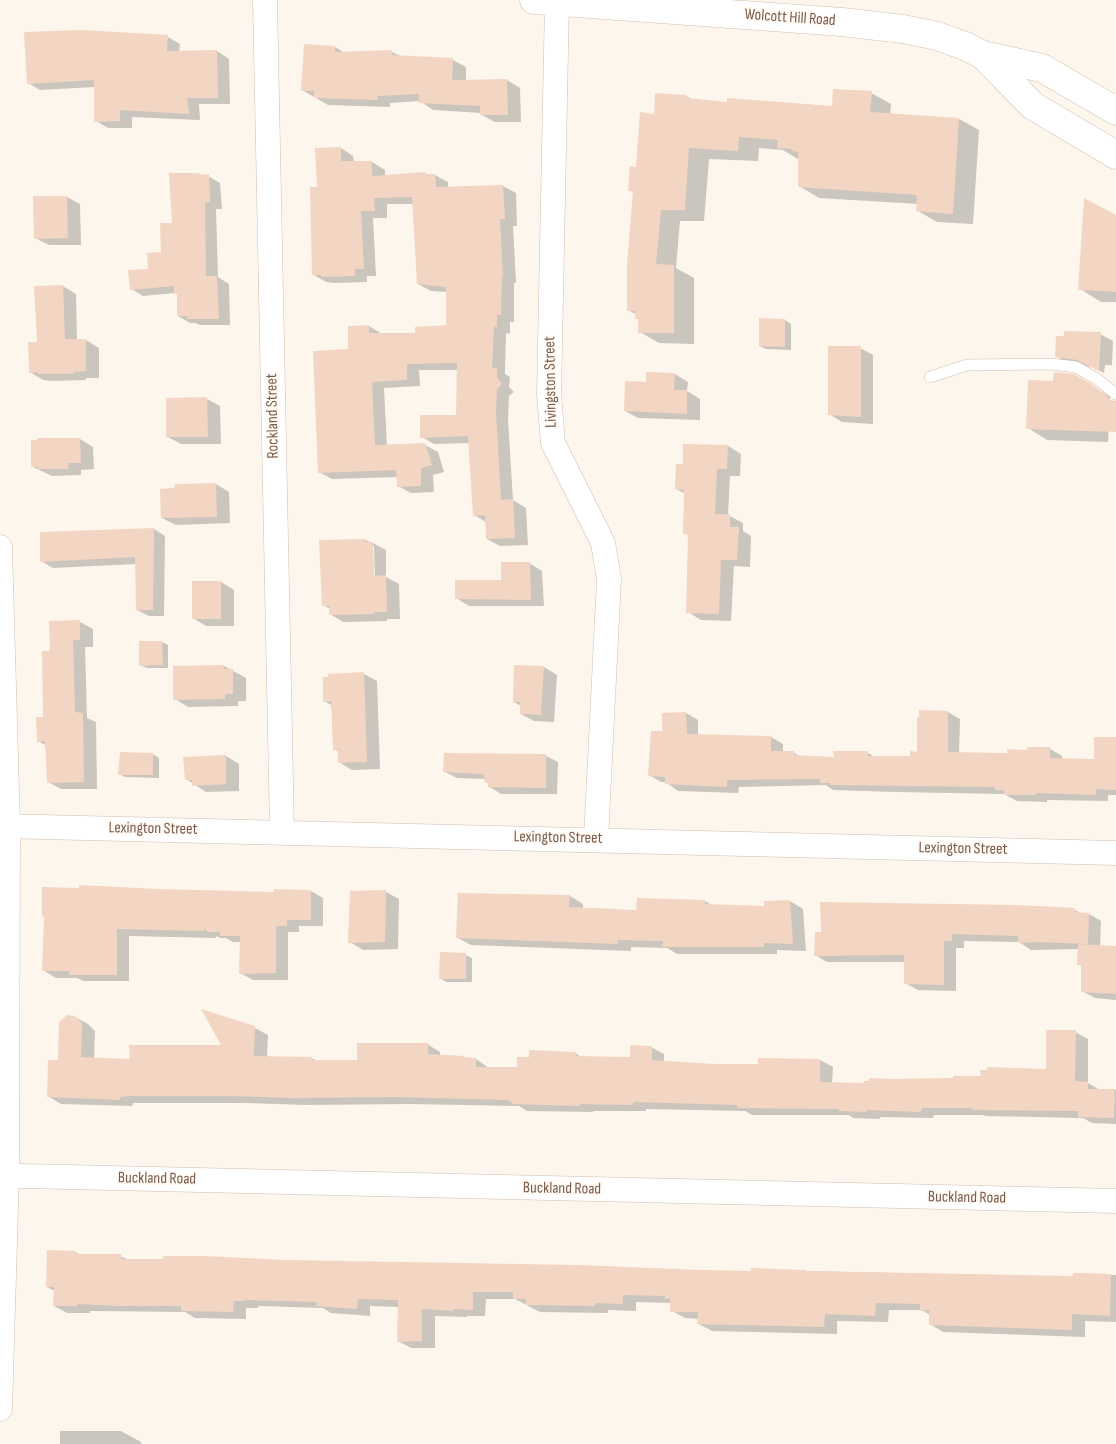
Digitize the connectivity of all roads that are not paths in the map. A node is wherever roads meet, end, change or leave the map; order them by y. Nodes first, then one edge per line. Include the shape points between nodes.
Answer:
1 (265, 0) edge
2 (545, 1) edge
3 (656, 4) edge
4 (983, 55) junction
5 (1088, 95) junction
6 (1116, 111) edge
7 (1068, 127) junction
8 (1116, 155) edge
9 (930, 377) dead end
10 (1116, 394) edge
11 (0, 547) edge
12 (4, 826) edge
13 (282, 832) junction
14 (596, 839) junction
15 (1116, 853) edge
16 (2, 1175) edge
17 (1116, 1201) edge
18 (0, 1409) edge

1 - 13 street, Rockland Street
2 - 3 street, Wolcott Hill Road
2 - 14 street, Livingston Street via 549,394 553,443 603,543 609,579
3 - 4 street, Wolcott Hill Road via 883,26 937,36
4 - 5 street, Wolcott Hill Road via 1042,68
4 - 7 street, Wolcott Hill Road via 1033,106
5 - 6 street, Wolcott Hill Road
5 - 7 street
7 - 8 street, Wolcott Hill Road
9 - 10 lane via 967,365 1051,364 1076,367
11 - 12 street
12 - 13 street, Lexington Street
12 - 16 street
13 - 14 street, Lexington Street
14 - 15 street, Lexington Street
16 - 17 street, Buckland Road
16 - 18 street

